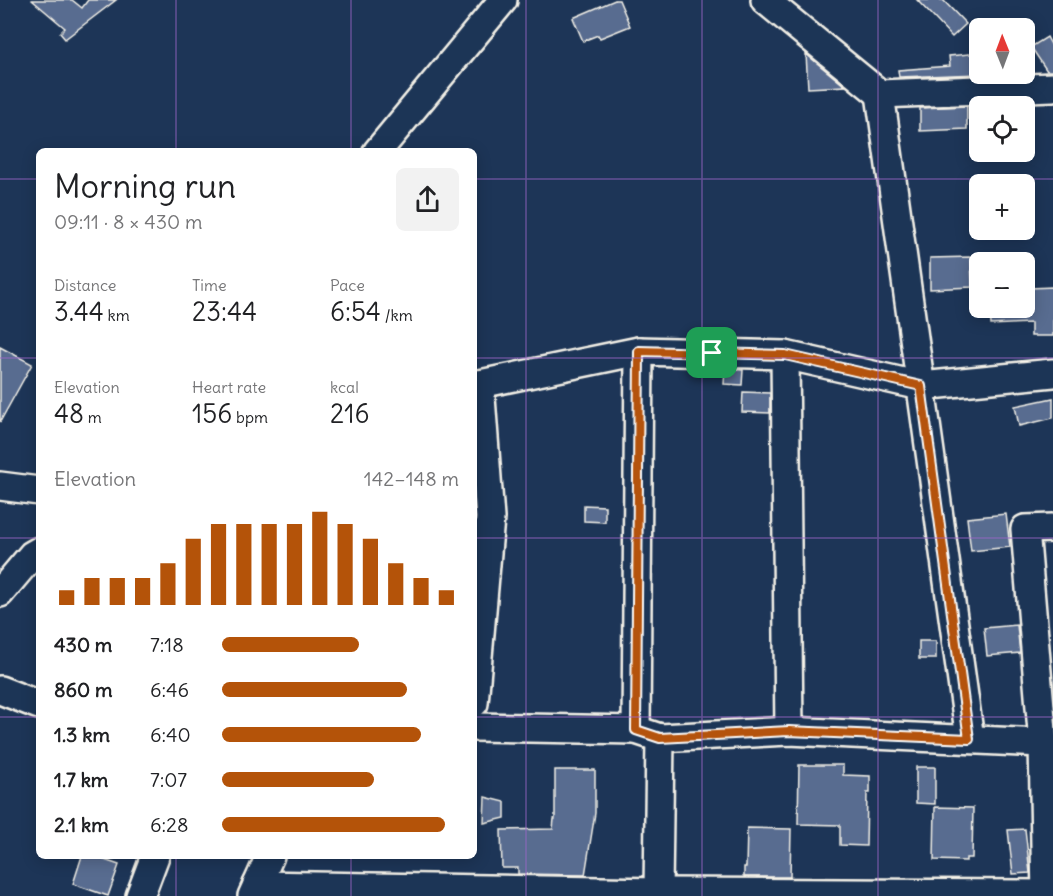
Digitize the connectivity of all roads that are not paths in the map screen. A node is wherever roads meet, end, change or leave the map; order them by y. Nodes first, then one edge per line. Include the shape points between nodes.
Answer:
1 (765, 0) edge
2 (491, 5) edge
3 (1053, 87) edge
4 (880, 94) junction
5 (382, 148) edge
6 (639, 351) junction
7 (785, 355) junction
8 (1053, 373) edge
9 (477, 384) edge
10 (921, 386) junction
11 (0, 486) edge
12 (36, 491) edge
13 (482, 519) edge
14 (1053, 528) edge
15 (36, 553) edge
16 (0, 593) edge
17 (477, 634) edge
18 (0, 690) edge
19 (36, 704) edge
20 (477, 728) edge
21 (789, 731) junction
22 (648, 734) junction
23 (969, 739) junction
24 (1043, 743) junction
25 (1050, 853) edge
26 (154, 859) edge
27 (269, 859) edge
28 (255, 891) edge
29 (658, 892) junction
30 (1046, 895) edge
31 (140, 896) edge

1 - 4 street
2 - 5 street
3 - 4 street
4 - 10 street
6 - 7 street
6 - 9 street
6 - 22 street
7 - 10 street
7 - 21 street
8 - 10 street
9 - 13 street
10 - 23 street
11 - 12 street
13 - 17 street
14 - 24 street via 1024,529
15 - 16 street
18 - 19 street
20 - 22 street
21 - 22 street
21 - 23 street
22 - 29 street
23 - 24 street
24 - 25 street
25 - 30 street
26 - 31 street
27 - 28 street
28 - 29 street
29 - 30 street

